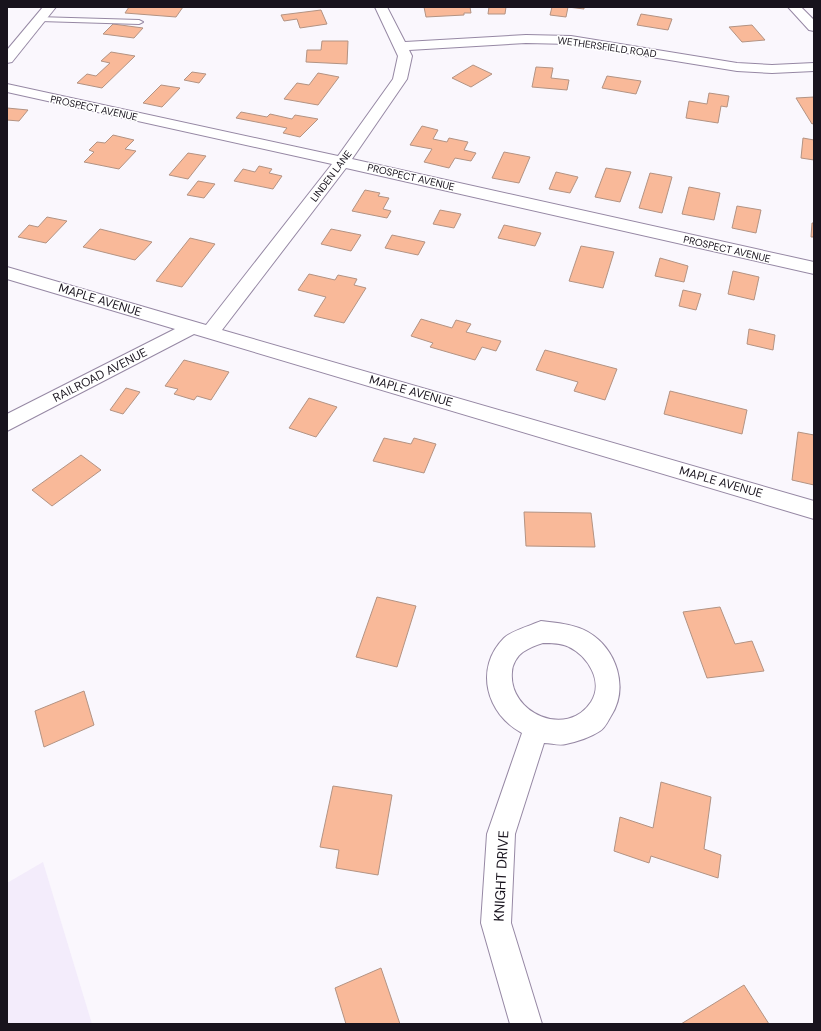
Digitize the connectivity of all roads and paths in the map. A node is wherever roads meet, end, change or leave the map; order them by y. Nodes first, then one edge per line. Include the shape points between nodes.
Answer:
1 (50, 7) edge
2 (381, 7) edge
3 (794, 7) edge
4 (40, 19) junction
5 (139, 22) dead end
6 (814, 27) edge
7 (400, 46) junction
8 (7, 59) edge
9 (814, 66) edge
10 (7, 88) edge
11 (342, 162) junction
12 (814, 268) edge
13 (7, 273) edge
14 (202, 330) junction
15 (7, 423) edge
16 (814, 510) edge
17 (536, 729) junction
18 (526, 1024) edge

1 - 4 street
2 - 7 street, LINDEN LANE
3 - 6 street
4 - 5 lane
4 - 8 street
7 - 9 street, WETHERSFIELD ROAD via 526,39 571,40 737,66 772,69
7 - 11 street, LINDEN LANE via 405,56 400,79
10 - 11 street, PROSPECT AVENUE
11 - 12 street, PROSPECT AVENUE
11 - 14 street, LINDEN LANE
13 - 14 street, MAPLE AVENUE
14 - 15 street, RAILROAD AVENUE
14 - 16 street, MAPLE AVENUE
17 - 17 street via 560,733 577,730 592,722 606,705 609,690 606,669 597,655 580,640 564,634 542,632 526,636 508,648 500,661 497,676 499,692 507,707 520,720
17 - 18 street, KNIGHT DRIVE via 501,834 496,922

